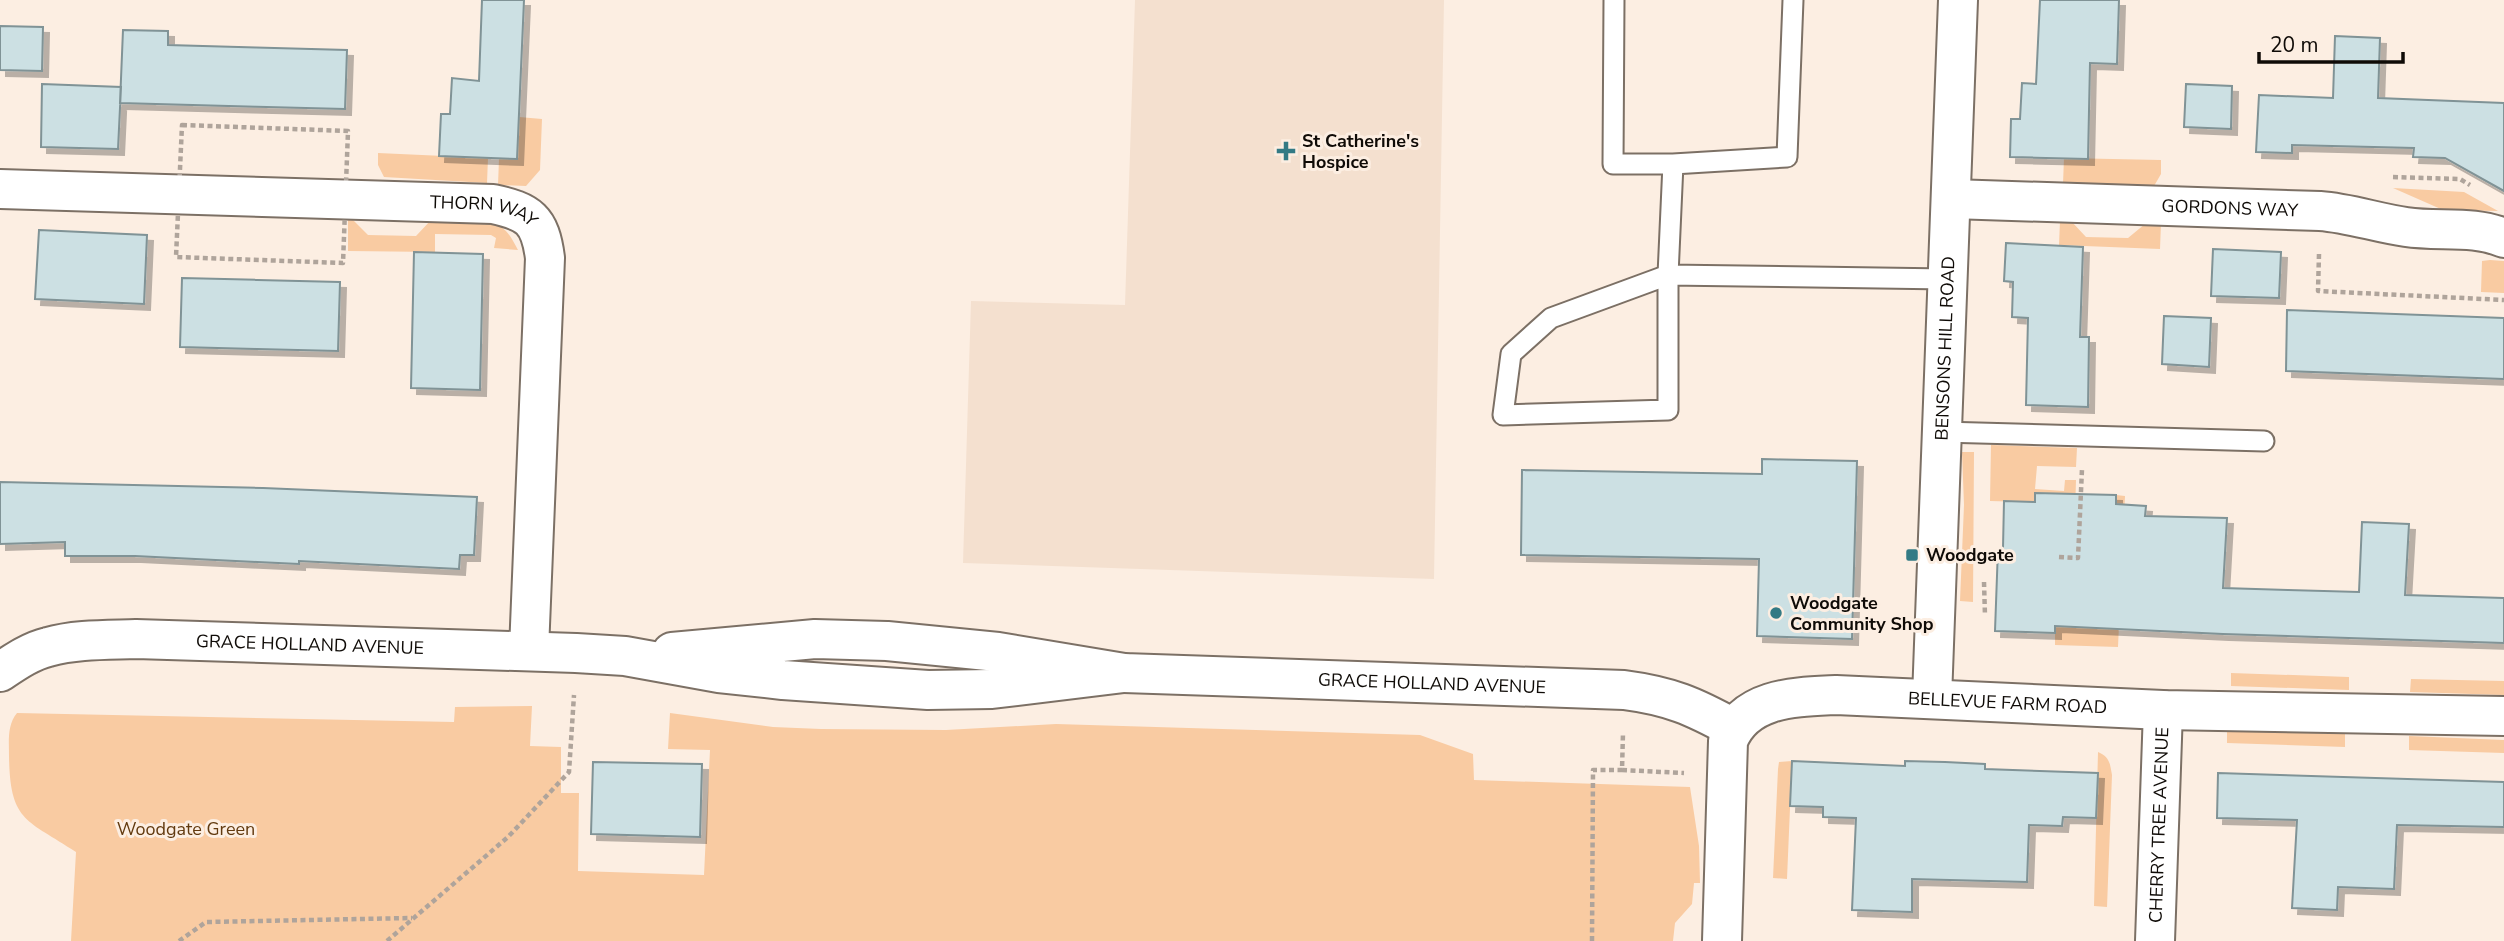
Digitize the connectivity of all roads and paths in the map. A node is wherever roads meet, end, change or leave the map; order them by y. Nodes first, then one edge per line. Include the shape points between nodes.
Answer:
1 (1614, 0) edge
2 (1793, 0) edge
3 (1958, 0) edge
4 (1673, 164) junction
5 (0, 189) edge
6 (1952, 199) junction
7 (2504, 239) edge
8 (1668, 275) junction
9 (1947, 279) junction
10 (1942, 432) junction
11 (2083, 436) junction
12 (2264, 441) dead end
13 (2059, 557) dead end
14 (529, 650) junction
15 (576, 653) junction
16 (0, 672) edge
17 (1624, 690) junction
18 (1932, 698) junction
19 (2163, 709) junction
20 (2504, 716) edge
21 (1733, 728) junction
22 (413, 918) junction
23 (179, 941) edge
24 (387, 941) edge
25 (1592, 941) edge
26 (1722, 941) edge
27 (2155, 941) edge

1 - 4 lane via 1613,164
2 - 4 lane via 1787,157
3 - 6 street, BENSONS HILL ROAD
4 - 8 lane
5 - 14 street, THORN WAY via 493,204 519,210 534,221 545,258
6 - 7 street, GORDONS WAY via 2336,212 2405,227 2473,230
6 - 9 street, BENSONS HILL ROAD
8 - 8 lane via 1551,318 1511,354 1503,415 1668,410
8 - 9 lane
9 - 10 street, BENSONS HILL ROAD
10 - 11 lane
10 - 18 street, BENSONS HILL ROAD
11 - 12 lane
11 - 13 path via 2078,558
14 - 15 street, GRACE HOLLAND AVENUE
14 - 16 street, GRACE HOLLAND AVENUE via 86,641 48,647
15 - 17 street, GRACE HOLLAND AVENUE via 625,656 719,673 928,690 992,689 1125,674
15 - 22 path via 569,772 508,837
17 - 21 street, GRACE HOLLAND AVENUE via 1695,707
17 - 25 path via 1622,770 1593,771
18 - 19 street, BELLEVUE FARM ROAD
18 - 21 street, BELLEVUE FARM ROAD via 1798,696 1763,706
19 - 20 street, BELLEVUE FARM ROAD
19 - 27 street, CHERRY TREE AVENUE
21 - 26 street via 1727,749
22 - 23 path via 206,922
22 - 24 path

